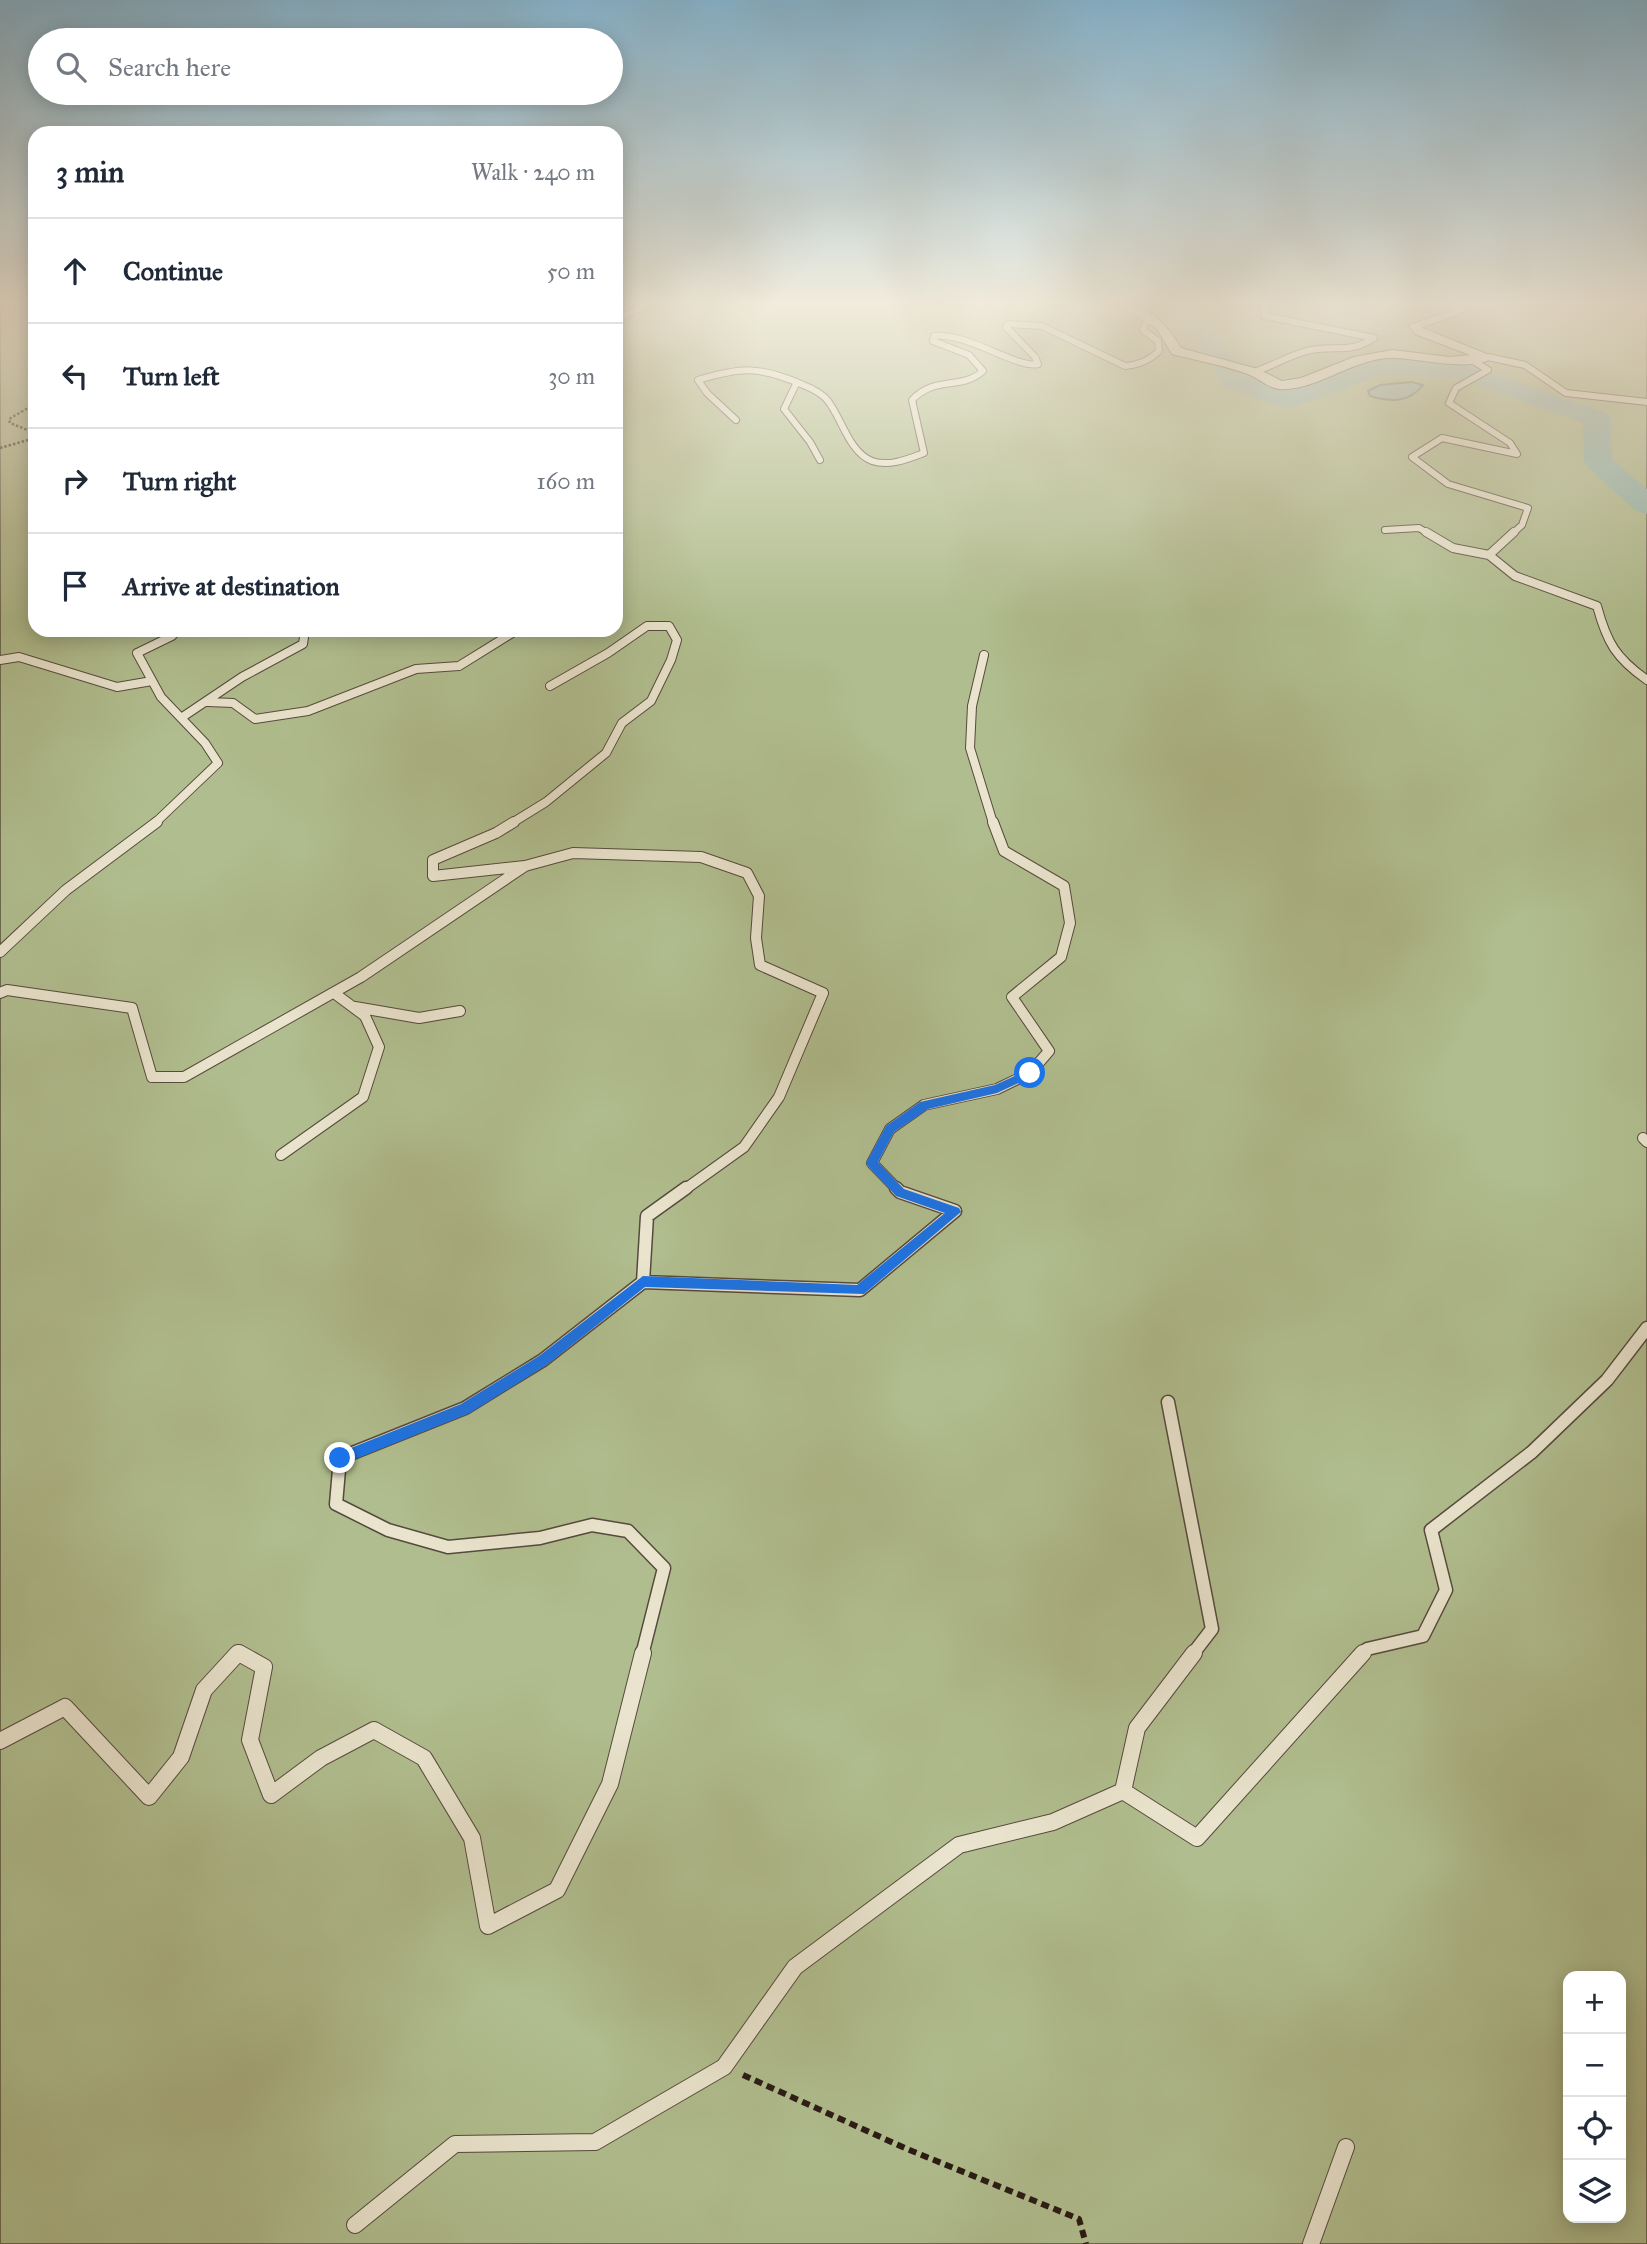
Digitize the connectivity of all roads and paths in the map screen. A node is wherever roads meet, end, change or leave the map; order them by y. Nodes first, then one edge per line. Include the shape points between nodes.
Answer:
1 (25, 410) edge
2 (726, 410) edge
3 (785, 410) edge
4 (833, 410) edge
5 (911, 410) edge
6 (1459, 410) edge
7 (736, 419) dead end
8 (28, 430) edge
9 (28, 440) edge
10 (0, 448) edge
11 (820, 460) dead end
12 (1384, 530) dead end
13 (1489, 555) junction
14 (170, 637) edge
15 (304, 637) edge
16 (506, 637) edge
17 (984, 655) dead end
18 (0, 660) edge
19 (1647, 680) edge
20 (152, 681) junction
21 (550, 686) dead end
22 (208, 702) junction
23 (181, 718) junction
24 (525, 866) junction
25 (0, 952) edge
26 (0, 992) edge
27 (334, 993) junction
28 (352, 1007) junction
29 (460, 1011) dead end
30 (281, 1155) dead end
31 (643, 1282) junction
32 (1647, 1328) edge
33 (1168, 1402) dead end
34 (0, 1741) edge
35 (1123, 1791) junction
36 (724, 2067) junction
37 (1346, 2147) dead end
38 (355, 2225) dead end
39 (1086, 2244) edge
40 (1311, 2244) edge

1 - 8 path via 9,419
2 - 7 lane
3 - 11 lane
4 - 5 lane via 857,450 880,463 924,453
6 - 13 lane via 1510,443 1517,454 1441,438 1412,457 1448,484 1528,508 1522,525
9 - 10 path
12 - 13 lane via 1419,528 1453,548
13 - 19 lane via 1515,576 1597,606 1606,641 1628,667
14 - 20 lane via 137,653
15 - 22 lane via 303,644
16 - 22 lane via 459,666 416,669 307,711 255,719 233,703
17 - 31 lane via 972,706 970,748 990,815 1004,851 1064,886 1070,923 1061,957 1012,998 1049,1052 1030,1073 997,1089 924,1105 890,1129 872,1163 900,1192 955,1212 859,1290
18 - 20 lane via 19,657 117,687
20 - 23 lane
21 - 24 lane via 647,626 669,626 677,640 651,701 622,723 606,753 546,802 496,832 433,860 433,876
22 - 23 lane
23 - 25 lane via 218,763 159,820 66,890
24 - 27 lane
24 - 31 lane via 573,853 701,857 747,873 760,896 760,965 823,993 779,1097 744,1147 647,1216
26 - 27 lane via 132,1008 152,1077 184,1076
27 - 28 lane
28 - 29 lane via 419,1018
28 - 30 lane via 365,1016 379,1047 363,1097
31 - 34 lane via 543,1360 465,1408 340,1458 336,1504 388,1530 448,1547 540,1538 592,1525 628,1531 664,1568 610,1784 557,1890 488,1926 472,1838 424,1758 374,1730 321,1758 271,1795 250,1740 264,1667 238,1653 204,1690 181,1757 149,1797 65,1707
32 - 35 lane via 1607,1380 1532,1452 1431,1530 1446,1590 1423,1636 1367,1648 1197,1838
33 - 35 lane via 1212,1629 1137,1728
35 - 36 lane via 1053,1822 959,1845 795,1967
36 - 38 lane via 595,2142 455,2144
36 - 39 path via 1079,2219
37 - 40 lane

